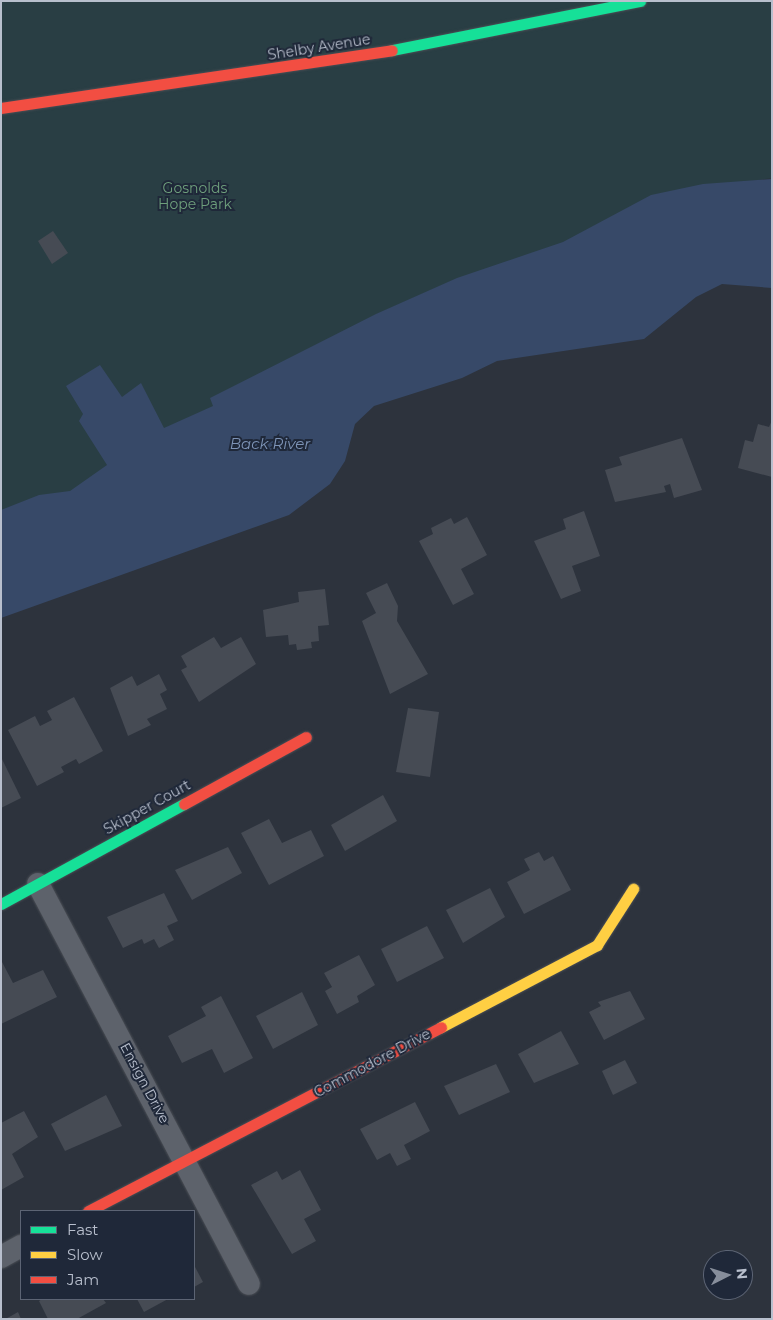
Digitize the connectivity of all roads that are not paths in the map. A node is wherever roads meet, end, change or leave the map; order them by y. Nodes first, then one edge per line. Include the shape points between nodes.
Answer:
1 (640, 1) edge
2 (1, 108) edge
3 (306, 737) dead end
4 (38, 884) junction
5 (633, 889) dead end
6 (1, 904) edge
7 (185, 1160) junction
8 (90, 1210) edge
9 (20, 1247) edge
10 (1, 1257) edge
11 (249, 1284) dead end

1 - 2 street, Shelby Avenue via 365,55
3 - 4 street, Skipper Court
4 - 6 street, Skipper Court
4 - 7 street, Ensign Drive
5 - 7 street, Commodore Drive via 597,945
7 - 8 street, Commodore Drive
7 - 11 street, Ensign Drive
9 - 10 street

